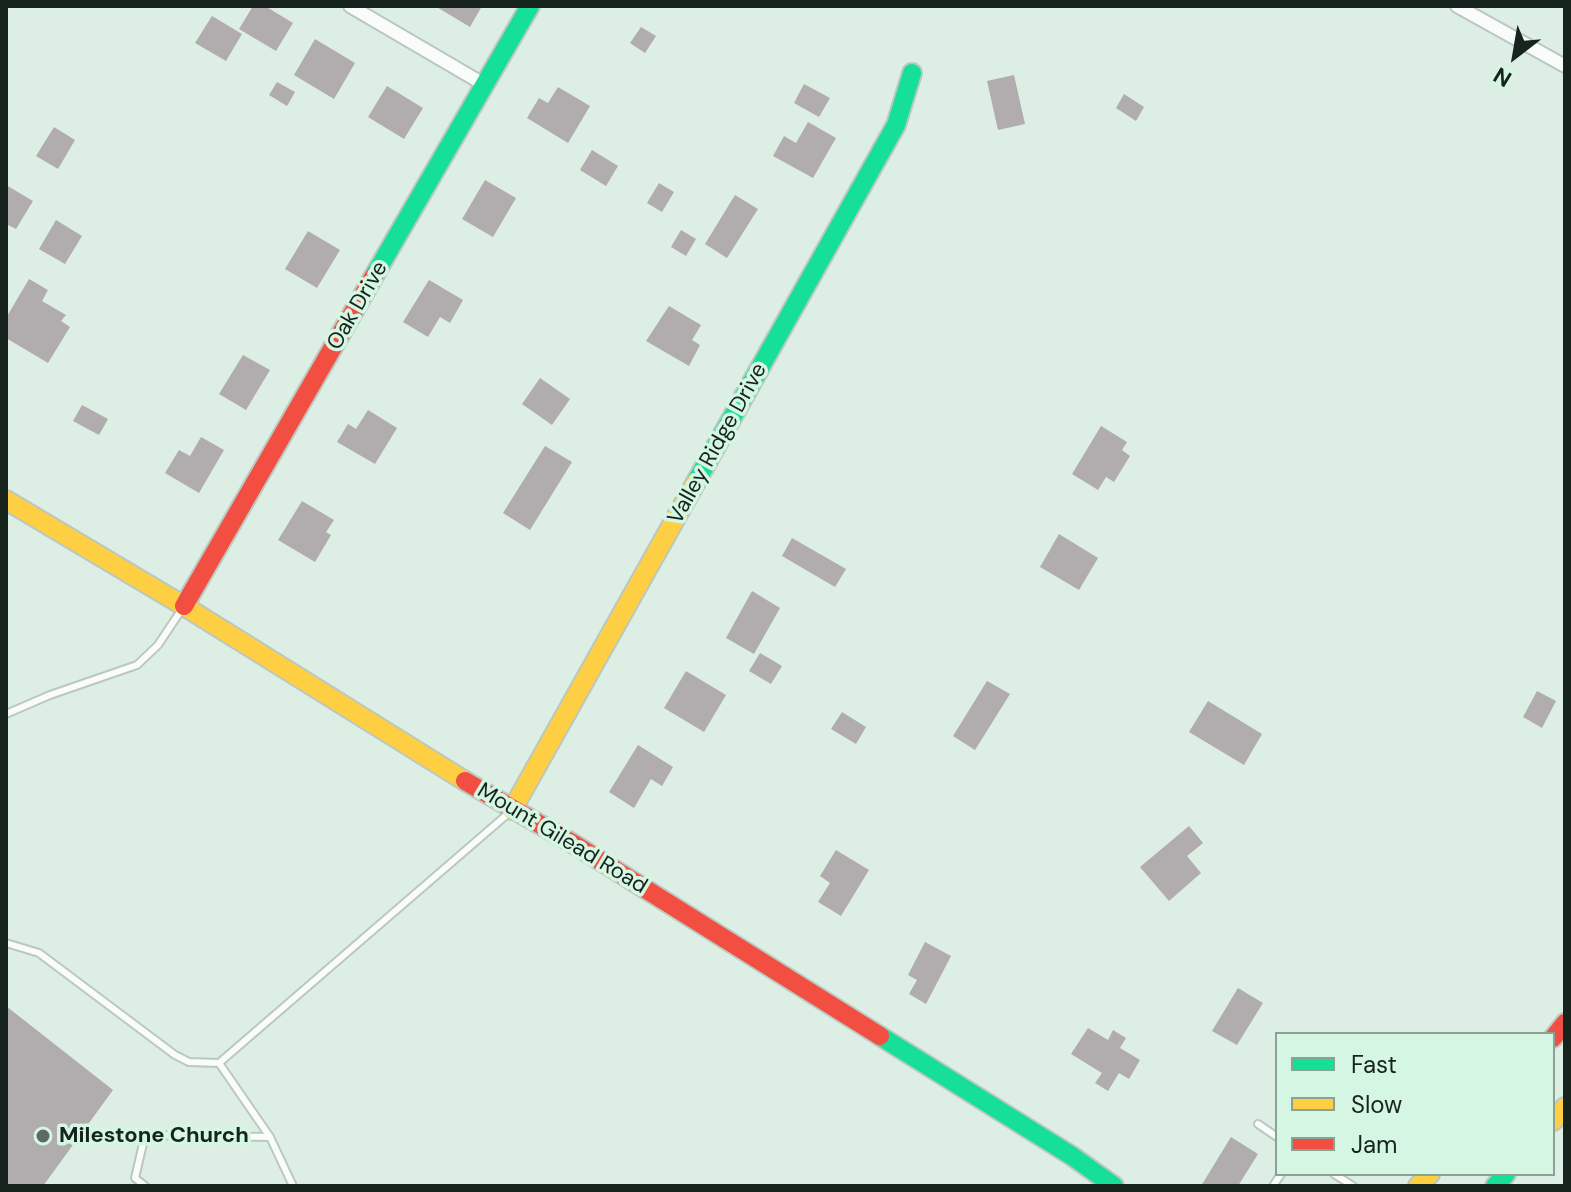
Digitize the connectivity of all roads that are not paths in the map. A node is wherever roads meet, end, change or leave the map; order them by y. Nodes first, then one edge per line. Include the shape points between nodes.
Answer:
1 (350, 6) edge
2 (530, 6) edge
3 (1457, 6) edge
4 (1565, 66) edge
5 (912, 73) dead end
6 (485, 85) junction
7 (6, 500) edge
8 (184, 606) junction
9 (6, 714) edge
10 (512, 810) junction
11 (6, 943) edge
12 (219, 1063) junction
13 (1258, 1124) dead end
14 (1275, 1136) edge
15 (270, 1137) junction
16 (145, 1186) edge
17 (293, 1186) edge
18 (1114, 1186) edge

1 - 6 street
2 - 6 street, Oak Drive
3 - 4 street
5 - 10 street, Valley Ridge Drive via 896,125
6 - 8 street, Oak Drive
7 - 8 street, Mount Gilead Road
8 - 9 lane via 137,665
8 - 10 street, Mount Gilead Road
10 - 12 lane
10 - 18 street, Mount Gilead Road via 856,1020
11 - 12 lane via 39,953 175,1055 189,1062
12 - 15 lane
13 - 14 lane
15 - 16 lane via 145,1135 135,1178
15 - 17 lane

